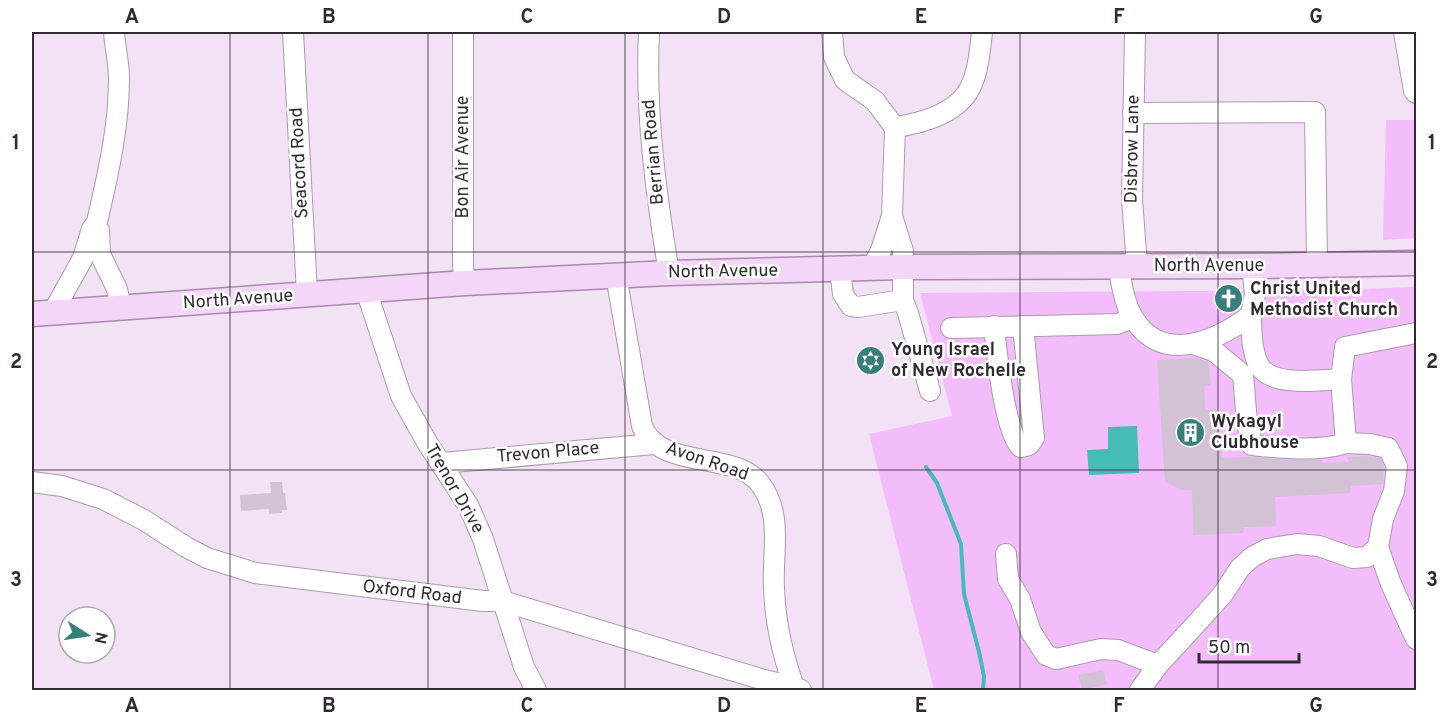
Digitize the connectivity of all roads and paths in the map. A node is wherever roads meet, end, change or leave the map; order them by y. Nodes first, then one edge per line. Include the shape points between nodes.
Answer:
1 (114, 32) edge
2 (293, 32) edge
3 (464, 32) edge
4 (649, 32) edge
5 (832, 32) edge
6 (982, 32) edge
7 (1135, 32) edge
8 (1404, 32) edge
9 (1416, 93) edge
10 (1134, 112) junction
11 (895, 128) junction
12 (892, 216) junction
13 (97, 222) junction
14 (1416, 263) edge
15 (1317, 265) junction
16 (1127, 266) junction
17 (1252, 266) junction
18 (904, 267) junction
19 (872, 268) junction
20 (840, 270) junction
21 (669, 273) junction
22 (616, 276) junction
23 (465, 283) junction
24 (366, 290) junction
25 (307, 294) junction
26 (903, 300) junction
27 (121, 308) junction
28 (42, 313) edge
29 (1251, 315) junction
30 (1133, 318) junction
31 (994, 326) junction
32 (1023, 326) junction
33 (951, 328) dead end
34 (1416, 333) edge
35 (1194, 344) junction
36 (1251, 370) junction
37 (1341, 379) junction
38 (930, 391) dead end
39 (1346, 443) junction
40 (654, 444) junction
41 (442, 463) junction
42 (32, 482) edge
43 (1378, 547) junction
44 (1006, 554) dead end
45 (502, 601) junction
46 (1416, 639) edge
47 (1158, 665) junction
48 (798, 688) edge
49 (536, 690) edge
50 (1140, 690) edge

1 - 13 street via 119,75 118,120
2 - 25 street, Seacord Road
3 - 23 street, Bon Air Avenue
4 - 21 street, Berrian Road via 648,84 660,221
5 - 11 street via 834,57 845,81 875,101
6 - 11 street via 975,77 968,94 957,106 924,121
7 - 10 street, Disbrow Lane
8 - 9 street
10 - 15 street via 1315,112
10 - 16 street, Disbrow Lane
11 - 12 street
12 - 18 street
12 - 19 street
13 - 27 street via 100,254 117,289
13 - 28 street via 83,258
14 - 15 main road, North Avenue
15 - 17 main road, North Avenue
16 - 17 main road, North Avenue
16 - 18 main road, North Avenue
16 - 30 street, Disbrow Lane via 1128,308
17 - 29 street via 1255,294
18 - 19 main road, North Avenue
18 - 26 street
19 - 20 main road, North Avenue
20 - 21 main road, North Avenue
20 - 26 street via 843,294 851,306
21 - 22 main road, North Avenue
22 - 23 main road, North Avenue
22 - 40 street, Avon Road via 642,426
23 - 24 main road, North Avenue
24 - 25 main road, North Avenue
24 - 41 street, Trenor Drive via 401,396
25 - 27 main road, North Avenue
26 - 38 street
27 - 28 main road, North Avenue
29 - 35 street via 1215,338
29 - 36 street
30 - 32 street via 1118,324
30 - 35 street via 1156,339
31 - 32 street
31 - 32 street via 1003,394 1017,445 1021,447 1034,438
31 - 33 street
34 - 37 street via 1345,348
35 - 36 street
36 - 37 street via 1271,378 1300,381
36 - 39 street via 1247,423 1252,445 1334,447
37 - 39 street
39 - 43 street via 1388,448 1397,466
40 - 41 street, Trevon Place
40 - 48 street, Avon Road via 677,454 739,469 754,476 770,498 775,518 776,610 786,664
41 - 45 street, Trenor Drive via 483,539
42 - 45 street, Oxford Road via 62,486 103,499 196,552 255,573
43 - 46 street via 1390,584
43 - 47 street via 1367,557 1353,558 1297,543 1267,549 1252,557
44 - 47 street via 1008,579 1020,599 1031,632 1046,655 1056,659 1101,649 1118,650
45 - 48 street, Oxford Road
45 - 49 street, Trenor Drive
47 - 50 street

